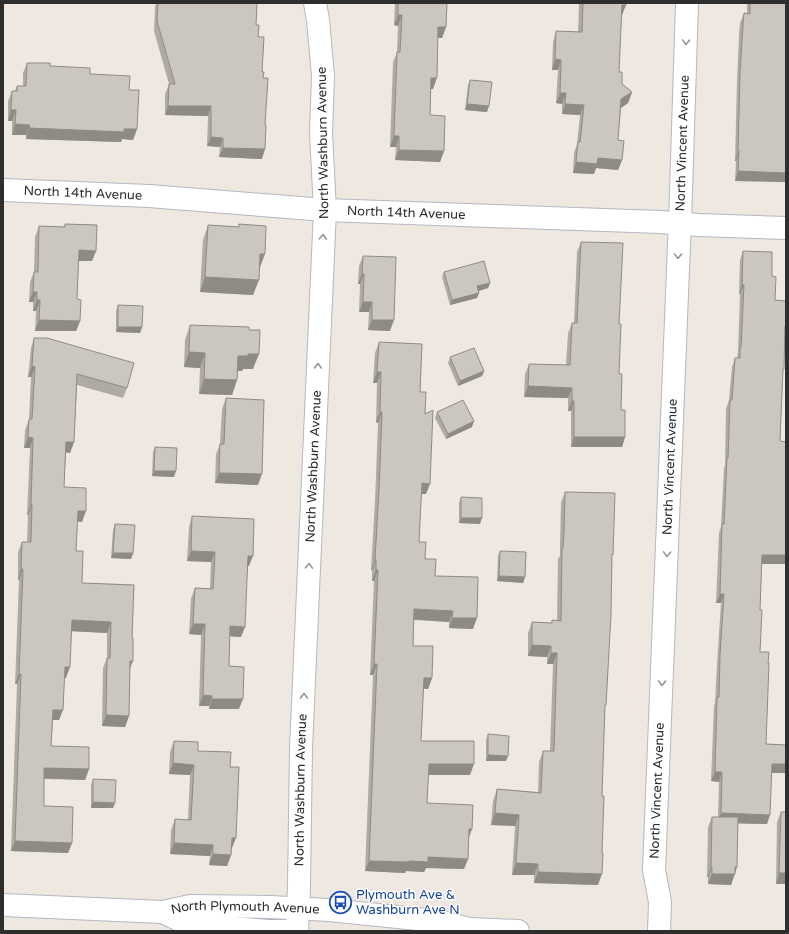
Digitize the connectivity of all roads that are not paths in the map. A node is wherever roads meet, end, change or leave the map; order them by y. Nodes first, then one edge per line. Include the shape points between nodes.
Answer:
1 (315, 3) edge
2 (688, 3) edge
3 (3, 190) edge
4 (325, 210) junction
5 (680, 223) junction
6 (786, 228) edge
7 (3, 905) edge
8 (299, 908) junction
9 (164, 912) junction
10 (463, 930) edge
11 (288, 931) edge
12 (298, 931) edge
13 (518, 931) edge
14 (659, 931) edge

1 - 4 street, North Washburn Avenue via 323,76 321,133
2 -> 5 street, North Vincent Avenue
3 - 4 street, North 14th Avenue via 149,196
4 - 5 street, North 14th Avenue
8 -> 4 street, North Washburn Avenue via 301,748
5 - 6 street, North 14th Avenue
5 -> 14 street, North Vincent Avenue via 654,870 660,902
7 - 9 street, North Plymouth Avenue
8 - 9 street, North Plymouth Avenue via 190,906
8 - 10 street, North Plymouth Avenue via 437,921
8 - 12 street, North Washburn Avenue
9 - 11 street, North Plymouth Avenue via 187,924
10 - 13 street, North Plymouth Avenue

